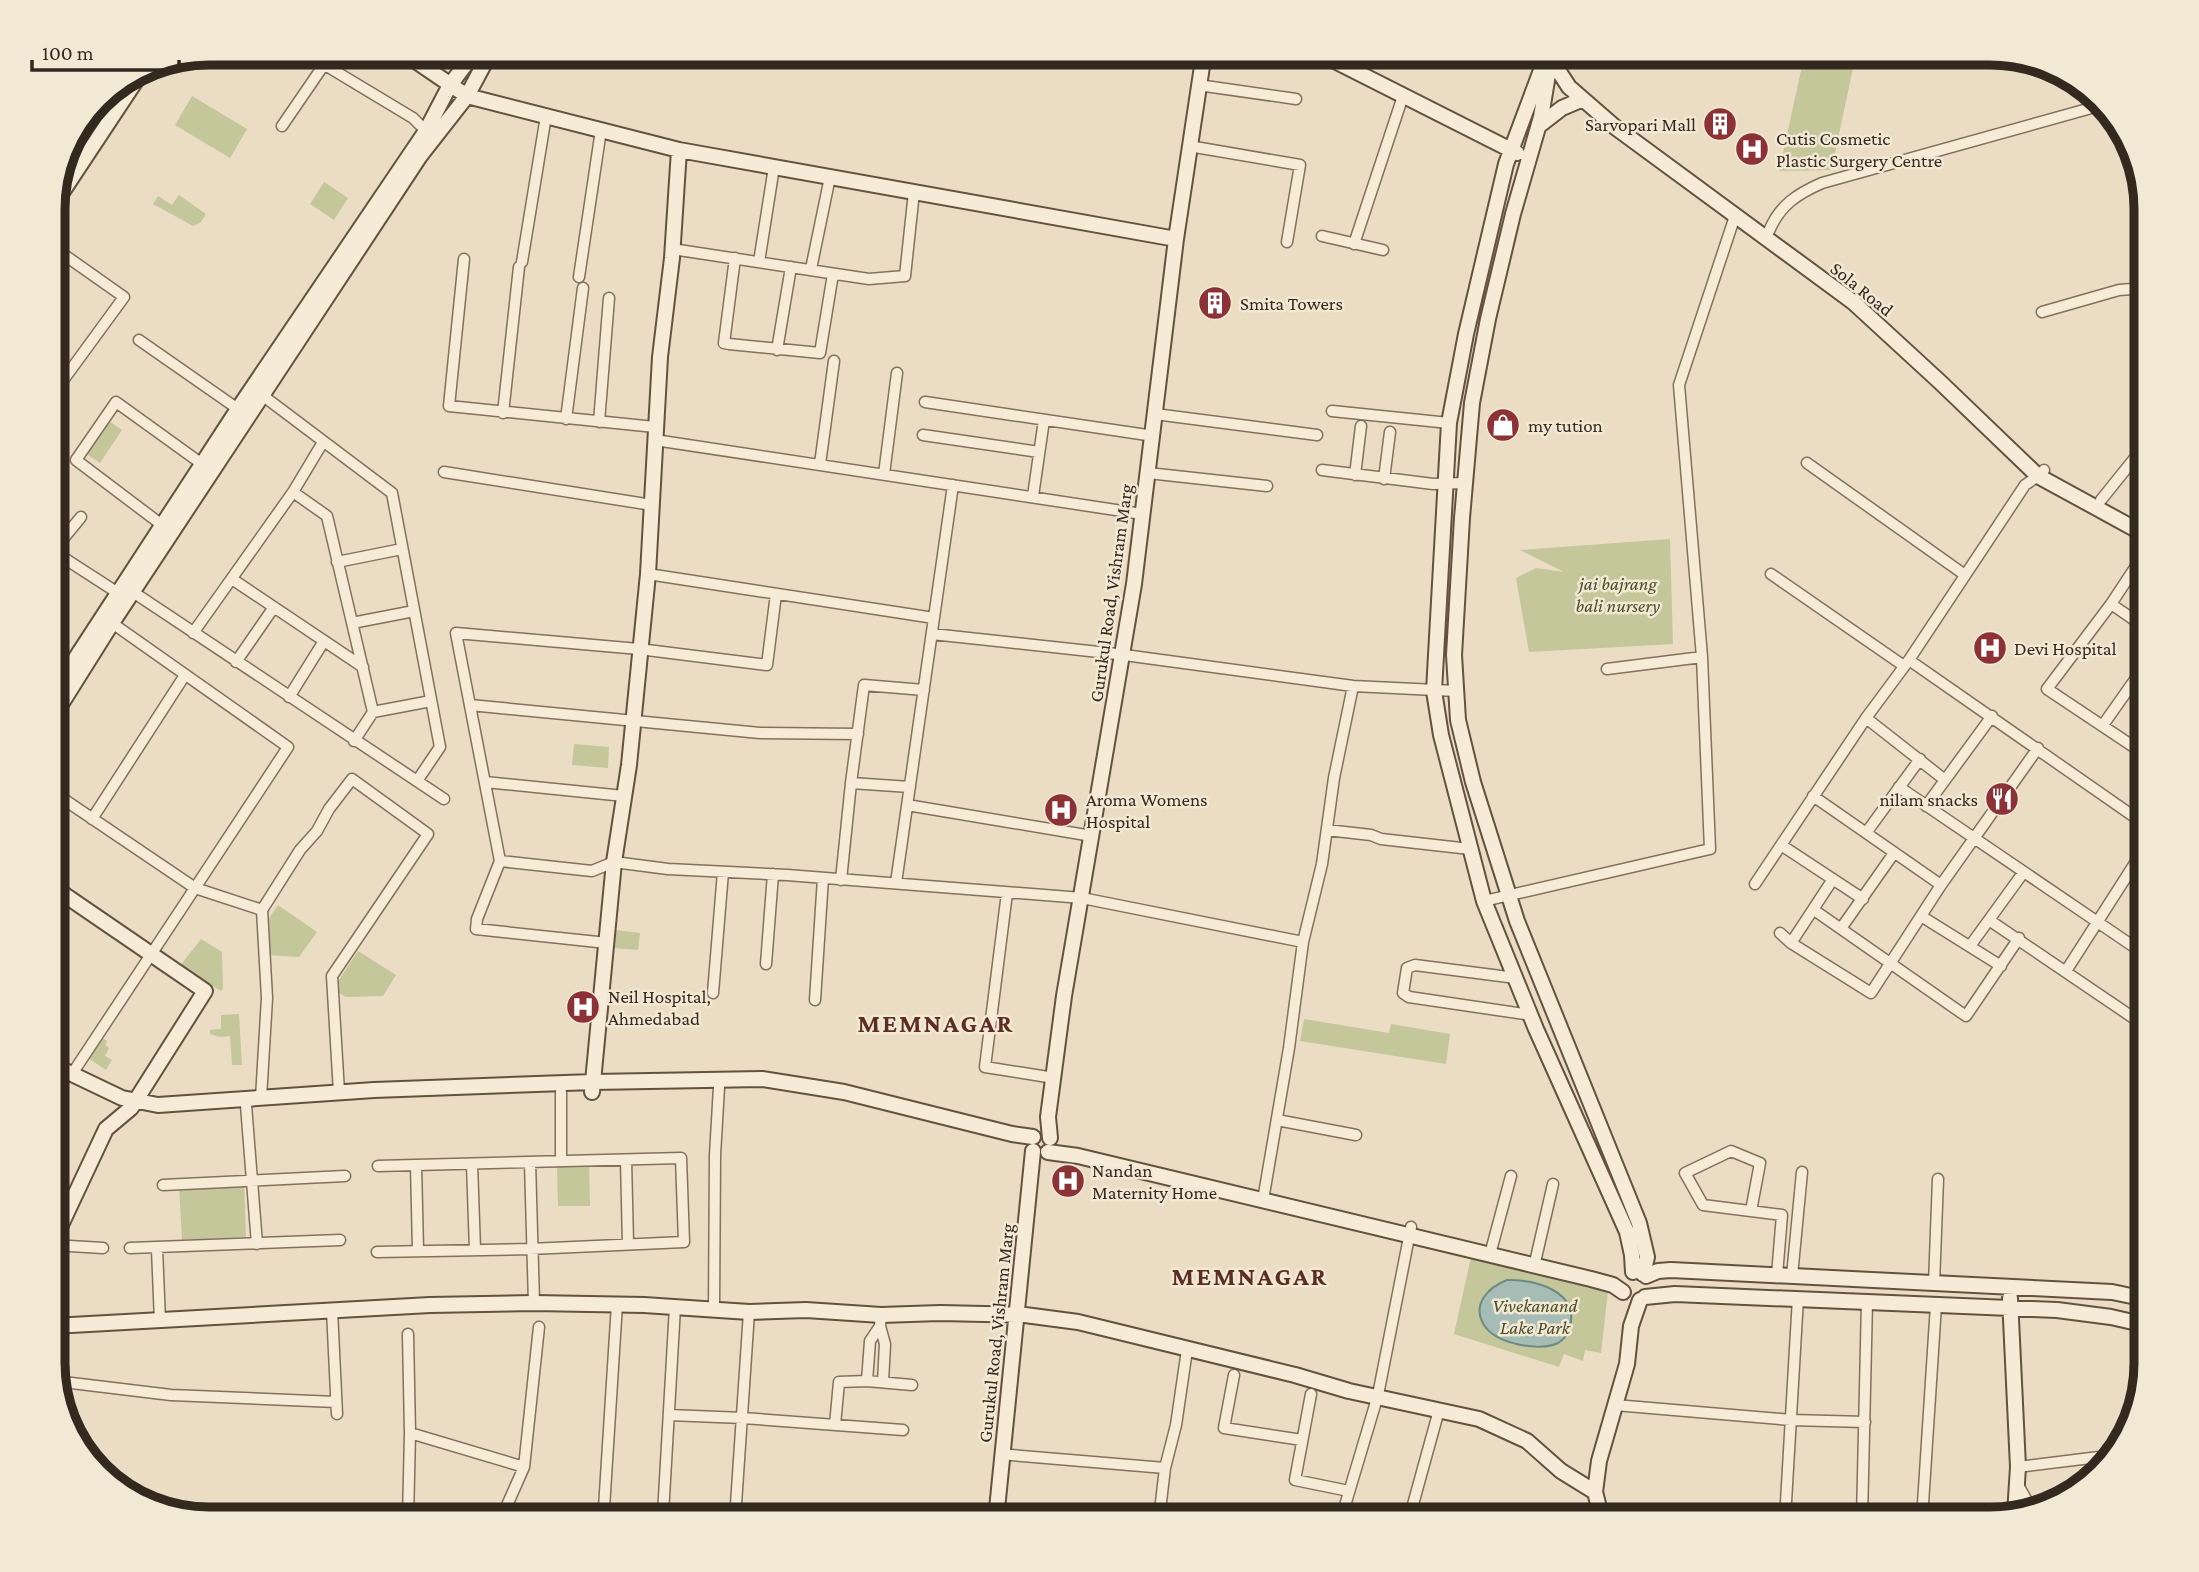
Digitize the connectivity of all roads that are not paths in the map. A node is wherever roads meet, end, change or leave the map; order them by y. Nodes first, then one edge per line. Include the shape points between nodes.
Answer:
1 (325, 65) joint
2 (422, 65) edge
3 (465, 65) edge
4 (483, 65) edge
5 (1193, 65) edge
6 (1202, 65) edge
7 (1344, 65) edge
8 (1550, 65) edge
9 (1551, 65) edge
10 (1555, 65) edge
11 (1556, 65) edge
12 (450, 85) junction
13 (1198, 85) junction
14 (131, 87) edge
15 (467, 96) junction
16 (1403, 96) junction
17 (1296, 99) dead end
18 (1583, 99) junction
19 (2093, 108) edge
20 (546, 116) junction
21 (282, 126) dead end
22 (1538, 127) junction
23 (601, 130) junction
24 (426, 131) junction
25 (1189, 146) junction
26 (679, 149) junction
27 (1511, 151) junction
28 (1528, 157) junction
29 (774, 167) junction
30 (830, 177) junction
31 (68, 184) edge
32 (914, 192) junction
33 (1735, 216) junction
34 (1769, 231) junction
35 (1322, 236) dead end
36 (1173, 239) junction
37 (1287, 242) dead end
38 (1354, 243) junction
39 (672, 248) junction
40 (1383, 250) dead end
41 (65, 255) edge
42 (735, 258) junction
43 (464, 259) dead end
44 (759, 262) junction
45 (791, 267) junction
46 (811, 269) junction
47 (833, 274) junction
48 (2134, 289) edge
49 (609, 298) dead end
50 (2042, 312) dead end
51 (139, 340) dead end
52 (777, 350) junction
53 (834, 361) dead end
54 (897, 373) dead end
55 (65, 378) edge
56 (262, 396) junction
57 (925, 402) dead end
58 (238, 409) junction
59 (1332, 411) dead end
60 (503, 413) junction
61 (1155, 414) junction
62 (566, 419) junction
63 (1044, 420) junction
64 (598, 422) junction
65 (1449, 423) junction
66 (1361, 426) dead end
67 (1390, 432) dead end
68 (655, 433) junction
69 (923, 435) dead end
70 (1147, 435) junction
71 (1317, 435) dead end
72 (323, 442) junction
73 (1040, 452) junction
74 (2134, 459) edge
75 (1807, 463) dead end
76 (202, 464) junction
77 (820, 464) junction
78 (1322, 471) dead end
79 (444, 472) dead end
80 (1148, 473) junction
81 (2041, 473) junction
82 (884, 474) junction
83 (1355, 475) junction
84 (1384, 479) junction
85 (1446, 483) junction
86 (1465, 484) junction
87 (953, 485) junction
88 (1267, 486) dead end
89 (293, 492) junction
90 (1033, 496) junction
91 (2101, 500) junction
92 (652, 505) junction
93 (1138, 513) junction
94 (81, 517) dead end
95 (2134, 517) edge
96 (162, 525) junction
97 (2134, 527) edge
98 (65, 536) edge
99 (402, 550) junction
100 (65, 558) edge
101 (337, 562) junction
102 (2134, 570) edge
103 (648, 574) junction
104 (1770, 574) dead end
105 (1965, 575) junction
106 (232, 579) junction
107 (125, 592) junction
108 (776, 594) junction
109 (2111, 604) junction
110 (274, 607) junction
111 (414, 611) junction
112 (934, 618) junction
113 (2134, 619) edge
114 (352, 622) junction
115 (112, 623) junction
116 (193, 633) junction
117 (932, 634) junction
118 (324, 641) junction
119 (639, 649) junction
120 (1120, 654) junction
121 (1702, 657) junction
122 (236, 662) junction
123 (1907, 663) junction
124 (363, 667) junction
125 (1607, 669) dead end
126 (185, 675) junction
127 (65, 676) edge
128 (2134, 683) edge
129 (1353, 686) junction
130 (924, 690) junction
131 (1434, 691) junction
132 (1456, 691) junction
133 (289, 697) junction
134 (65, 698) edge
135 (431, 701) junction
136 (470, 705) junction
137 (373, 712) junction
138 (1992, 716) junction
139 (1866, 718) junction
140 (633, 720) junction
141 (2103, 725) junction
142 (858, 734) junction
143 (354, 741) junction
144 (2134, 746) edge
145 (2038, 748) junction
146 (1920, 759) junction
147 (1945, 780) junction
148 (417, 781) junction
149 (485, 782) junction
150 (851, 783) junction
151 (910, 787) junction
152 (1899, 787) junction
153 (624, 796) junction
154 (1813, 796) junction
155 (444, 799) dead end
156 (65, 800) edge
157 (907, 804) junction
158 (1926, 806) junction
159 (2134, 816) edge
160 (92, 819) junction
161 (1327, 830) junction
162 (1866, 833) junction
163 (1086, 835) junction
164 (1975, 839) junction
165 (1781, 845) junction
166 (1470, 849) junction
167 (1894, 853) junction
168 (500, 861) junction
169 (614, 862) junction
170 (2134, 867) edge
171 (723, 872) junction
172 (2023, 873) junction
173 (773, 874) junction
174 (823, 878) junction
175 (1833, 879) junction
176 (841, 880) junction
177 (896, 883) junction
178 (1755, 884) dead end
179 (1941, 885) junction
180 (195, 888) junction
181 (1007, 893) junction
182 (65, 895) edge
183 (1509, 895) junction
184 (1079, 898) junction
185 (1863, 899) junction
186 (1483, 901) junction
187 (1814, 909) junction
188 (262, 910) junction
189 (1921, 915) junction
190 (1990, 920) junction
191 (2099, 923) junction
192 (1842, 928) junction
193 (1780, 933) dead end
194 (2018, 938) junction
195 (1303, 942) junction
196 (607, 943) junction
197 (1791, 943) junction
198 (1970, 946) junction
199 (2134, 946) edge
200 (150, 954) junction
201 (1891, 962) junction
202 (766, 964) dead end
203 (2001, 966) junction
204 (2066, 971) junction
205 (1516, 978) junction
206 (713, 993) dead end
207 (815, 1000) dead end
208 (1531, 1015) junction
209 (2134, 1018) edge
210 (65, 1071) edge
211 (72, 1074) dead end
212 (1048, 1077) junction
213 (65, 1078) edge
214 (593, 1087) junction
215 (719, 1087) junction
216 (339, 1092) junction
217 (561, 1092) junction
218 (261, 1097) junction
219 (132, 1105) junction
220 (246, 1105) junction
221 (1278, 1120) junction
222 (1356, 1135) dead end
223 (1041, 1144) junction
224 (626, 1160) junction
225 (561, 1161) junction
226 (530, 1162) junction
227 (472, 1164) junction
228 (416, 1165) junction
229 (378, 1166) dead end
230 (1802, 1172) dead end
231 (345, 1175) dead end
232 (1511, 1175) dead end
233 (1938, 1179) dead end
234 (252, 1181) junction
235 (1553, 1184) dead end
236 (163, 1185) dead end
237 (1264, 1195) junction
238 (65, 1201) edge
239 (1751, 1211) junction
240 (1410, 1231) junction
241 (341, 1240) dead end
242 (257, 1244) junction
243 (628, 1244) junction
244 (65, 1245) edge
245 (1492, 1247) junction
246 (103, 1248) dead end
247 (130, 1248) dead end
248 (157, 1249) junction
249 (530, 1249) junction
250 (418, 1250) junction
251 (475, 1250) junction
252 (377, 1252) dead end
253 (1536, 1258) junction
254 (1637, 1275) junction
255 (1785, 1276) junction
256 (1934, 1284) junction
257 (2010, 1288) junction
258 (1634, 1296) junction
259 (2134, 1296) edge
260 (1798, 1298) junction
261 (1867, 1301) junction
262 (534, 1303) junction
263 (617, 1304) junction
264 (1936, 1304) junction
265 (675, 1307) junction
266 (2010, 1308) junction
267 (714, 1309) junction
268 (332, 1310) junction
269 (749, 1312) junction
270 (1021, 1315) junction
271 (881, 1320) junction
272 (160, 1321) junction
273 (2134, 1322) edge
274 (65, 1325) edge
275 (539, 1327) dead end
276 (408, 1334) dead end
277 (1187, 1350) junction
278 (1234, 1375) dead end
279 (867, 1381) junction
280 (67, 1382) edge
281 (883, 1382) junction
282 (912, 1385) dead end
283 (1311, 1394) dead end
284 (1378, 1395) junction
285 (336, 1402) junction
286 (1615, 1405) junction
287 (1439, 1410) junction
288 (337, 1414) dead end
289 (668, 1415) junction
290 (743, 1418) junction
291 (1791, 1420) junction
292 (1865, 1422) junction
293 (835, 1425) junction
294 (903, 1430) dead end
295 (410, 1433) junction
296 (1302, 1440) junction
297 (1011, 1455) junction
298 (2099, 1457) edge
299 (524, 1467) junction
300 (2018, 1467) junction
301 (1165, 1468) junction
302 (2017, 1482) junction
303 (1349, 1491) junction
304 (1595, 1492) junction
305 (1786, 1502) dead end
306 (2028, 1502) edge
307 (2016, 1505) edge
308 (408, 1507) edge
309 (507, 1507) edge
310 (604, 1507) edge
311 (663, 1507) edge
312 (736, 1507) edge
313 (998, 1507) edge
314 (1006, 1507) edge
315 (1160, 1507) edge
316 (1345, 1507) edge
317 (1413, 1507) edge
318 (1599, 1507) edge
319 (1862, 1507) edge
320 (1923, 1507) edge

1 - 21 street
1 - 24 street via 413,118
2 - 12 street
3 - 12 street
4 - 15 street
5 - 36 street, Gurukul Road, Vishram Marg
6 - 13 street, Gurukul Road, Vishram Marg
7 - 16 street
8 - 27 street
9 - 22 street
10 - 18 street, Sola Road via 1569,88
11 - 34 street, Sola Road via 1620,121
12 - 15 street
12 - 24 street
13 - 17 street
13 - 25 street, Gurukul Road, Vishram Marg
14 - 31 street
15 - 20 street
15 - 56 street via 420,156
16 - 27 street
16 - 38 street
18 - 22 street
18 - 33 street, Sola Road
19 - 34 street via 1822,183 1788,201
20 - 23 street
20 - 60 street via 521,264
22 - 28 street
23 - 26 street
23 - 62 street
24 - 58 street
25 - 36 street, Gurukul Road, Vishram Marg
25 - 37 street via 1300,165
26 - 29 street
26 - 39 street
27 - 28 street
27 - 65 street via 1486,244
28 - 86 street via 1488,319 1472,403
29 - 30 street
29 - 44 street
30 - 32 street
30 - 46 street
32 - 36 street
32 - 47 street via 905,276 869,279
33 - 81 street, Sola Road via 1853,302
33 - 121 street via 1679,385
34 - 81 street, Sola Road via 1866,301
35 - 38 street
36 - 61 street, Gurukul Road, Vishram Marg
36 - 70 street, Gurukul Road, Vishram Marg
38 - 40 street
39 - 42 street
39 - 68 street
41 - 55 street via 124,297
42 - 44 street
42 - 52 street via 724,343
43 - 60 street via 449,406
44 - 45 street
45 - 46 street
45 - 52 street
46 - 47 street
47 - 52 street via 820,353
48 - 50 street
49 - 64 street
51 - 58 street
53 - 77 street
54 - 82 street
56 - 72 street
56 - 107 street
57 - 63 street
58 - 76 street
59 - 65 street
60 - 62 street
61 - 71 street
61 - 80 street, Gurukul Road, Vishram Marg
62 - 64 street
63 - 70 street
63 - 73 street
64 - 68 street
65 - 85 street
66 - 83 street
67 - 84 street
68 - 77 street
68 - 92 street
69 - 73 street
70 - 93 street, Gurukul Road, Vishram Marg
72 - 89 street
72 - 99 street via 392,493
73 - 90 street
74 - 91 street
75 - 105 street
76 - 96 street
76 - 96 street via 116,402 76,460
77 - 82 street
78 - 83 street
79 - 92 street
80 - 88 street
80 - 93 street, Gurukul Road, Vishram Marg
81 - 91 street, Sola Road
81 - 97 street, Sola Road
81 - 105 street via 2025,485
82 - 87 street
83 - 84 street
84 - 85 street
85 - 86 street
85 - 131 street
86 - 132 street via 1454,655
87 - 90 street
87 - 112 street
89 - 101 street via 327,516
89 - 106 street
90 - 93 street
91 - 95 street, Sola Road
92 - 103 street
93 - 120 street, Gurukul Road, Vishram Marg via 1134,584
94 - 98 street
96 - 107 street
99 - 101 street
99 - 111 street
100 - 107 street
101 - 114 street
102 - 109 street
103 - 108 street
103 - 119 street
104 - 123 street
105 - 123 street
106 - 110 street
106 - 116 street
107 - 115 street
107 - 116 street
107 - 127 street
108 - 112 street
108 - 119 street via 767,666
109 - 113 street
109 - 141 street via 2047,689
110 - 118 street
110 - 122 street
111 - 114 street
111 - 135 street
112 - 117 street
114 - 124 street
115 - 126 street
115 - 134 street
116 - 122 street
117 - 120 street
117 - 130 street
118 - 124 street
118 - 133 street
119 - 136 street via 456,633
119 - 140 street
120 - 129 street
120 - 163 street, Gurukul Road, Vishram Marg
120 - 184 street, Gurukul Road, Vishram Marg
121 - 125 street
121 - 183 street via 1710,849
122 - 133 street
123 - 138 street
123 - 139 street
124 - 137 street
126 - 160 street
126 - 180 street via 288,747
128 - 141 street
129 - 131 street
129 - 161 street
130 - 142 street via 864,685
130 - 151 street
131 - 132 street
131 - 166 street
132 - 183 street via 1473,782
133 - 143 street
135 - 137 street
135 - 148 street via 440,747
136 - 140 street
136 - 149 street
137 - 143 street
138 - 145 street
138 - 147 street
139 - 146 street
139 - 154 street
140 - 142 street via 760,733
140 - 153 street
141 - 144 street
142 - 150 street
143 - 148 street
145 - 159 street
145 - 164 street
146 - 147 street
146 - 152 street
147 - 158 street
148 - 155 street
149 - 153 street
149 - 168 street
150 - 151 street
150 - 176 street
151 - 157 street
152 - 158 street
152 - 162 street
153 - 169 street
154 - 162 street
154 - 165 street
156 - 160 street
157 - 163 street
157 - 177 street
158 - 164 street
160 - 180 street
161 - 166 street
161 - 195 street
162 - 167 street
163 - 184 street, Gurukul Road, Vishram Marg
164 - 172 street
164 - 179 street
165 - 175 street
165 - 178 street
166 - 186 street
167 - 179 street
167 - 185 street
168 - 169 street via 592,871
168 - 196 street via 476,929
169 - 171 street
169 - 196 street
170 - 191 street
171 - 173 street
171 - 206 street
172 - 190 street
172 - 191 street
173 - 174 street
173 - 202 street
174 - 176 street
174 - 207 street
175 - 185 street
175 - 187 street
176 - 177 street
177 - 181 street
179 - 189 street
180 - 188 street
180 - 200 street
181 - 184 street
181 - 212 street via 985,1067
182 - 200 street
183 - 186 street
183 - 254 street via 1639,1223 1647,1257
184 - 195 street
184 - 212 street, Gurukul Road, Vishram Marg
184 - 223 street, Gurukul Road, Vishram Marg
185 - 192 street
186 - 205 street
187 - 192 street
187 - 197 street
188 - 216 street via 352,779 428,834 332,976
188 - 218 street via 267,998
189 - 198 street
189 - 201 street
190 - 194 street
190 - 198 street
191 - 199 street
191 - 204 street
192 - 201 street
193 - 197 street
194 - 203 street
194 - 204 street
195 - 221 street
196 - 214 street
197 - 201 street via 1871,993
198 - 203 street
200 - 211 street
200 - 219 street via 205,991
201 - 203 street via 1966,1016
204 - 209 street
205 - 208 street
205 - 208 street via 1415,965 1407,968 1403,993 1409,998
208 - 254 street via 1627,1232
210 - 219 street
212 - 223 street, Gurukul Road, Vishram Marg
213 - 219 street
214 - 215 street
214 - 216 street
214 - 217 street
214 - 223 street via 762,1079 844,1092
215 - 223 street via 761,1086 843,1099
215 - 267 street
216 - 218 street
217 - 220 street
217 - 225 street
218 - 219 street
219 - 220 street via 158,1112
219 - 238 street via 106,1129
220 - 234 street
221 - 222 street
221 - 237 street
223 - 237 street
223 - 270 street, Gurukul Road, Vishram Marg
224 - 225 street
224 - 243 street
224 - 243 street via 681,1158 684,1242
225 - 226 street
226 - 227 street
226 - 249 street
227 - 228 street
227 - 251 street
228 - 229 street
228 - 250 street
230 - 255 street
231 - 234 street
232 - 245 street
233 - 256 street
234 - 236 street
234 - 242 street
235 - 253 street
237 - 240 street
239 - 239 street via 1703,1205 1685,1173 1731,1151 1760,1163
239 - 255 street via 1782,1216
240 - 245 street
240 - 258 street via 1613,1285
240 - 284 street
241 - 242 street
242 - 248 street
243 - 249 street
244 - 246 street
245 - 253 street
247 - 248 street
248 - 272 street
249 - 251 street
249 - 262 street
250 - 251 street
250 - 252 street
253 - 254 street via 1615,1278
254 - 255 street via 1671,1270
254 - 258 street via 1622,1284
254 - 258 street via 1650,1289
255 - 256 street
256 - 257 street
257 - 259 street
257 - 266 street
258 - 260 street
258 - 286 street via 1627,1364
260 - 261 street
260 - 291 street
261 - 264 street
261 - 292 street
262 - 263 street
262 - 268 street
263 - 265 street
263 - 310 street
264 - 266 street
264 - 320 street
265 - 267 street
265 - 289 street
266 - 273 street
266 - 300 street
267 - 269 street
268 - 272 street
268 - 285 street
269 - 271 street via 806,1310
269 - 290 street
270 - 271 street via 940,1313
270 - 277 street via 1079,1322
270 - 297 street, Gurukul Road, Vishram Marg
270 - 313 street, Gurukul Road, Vishram Marg
271 - 279 street via 870,1341
271 - 281 street
272 - 274 street
275 - 299 street
276 - 295 street
277 - 284 street
277 - 301 street
278 - 296 street via 1224,1428
279 - 281 street
279 - 293 street via 839,1382
280 - 285 street via 171,1395
281 - 282 street
283 - 296 street
284 - 287 street
284 - 303 street
285 - 288 street
286 - 291 street
286 - 304 street
287 - 304 street via 1479,1419 1527,1441 1561,1471
287 - 317 street
289 - 290 street
289 - 311 street
290 - 293 street
290 - 312 street
291 - 292 street
291 - 305 street
292 - 319 street
293 - 294 street
295 - 299 street
295 - 308 street
296 - 303 street via 1295,1480
297 - 301 street
297 - 314 street, Gurukul Road, Vishram Marg
298 - 300 street
299 - 309 street
300 - 302 street
301 - 315 street
302 - 306 street
302 - 307 street
303 - 316 street
304 - 318 street

